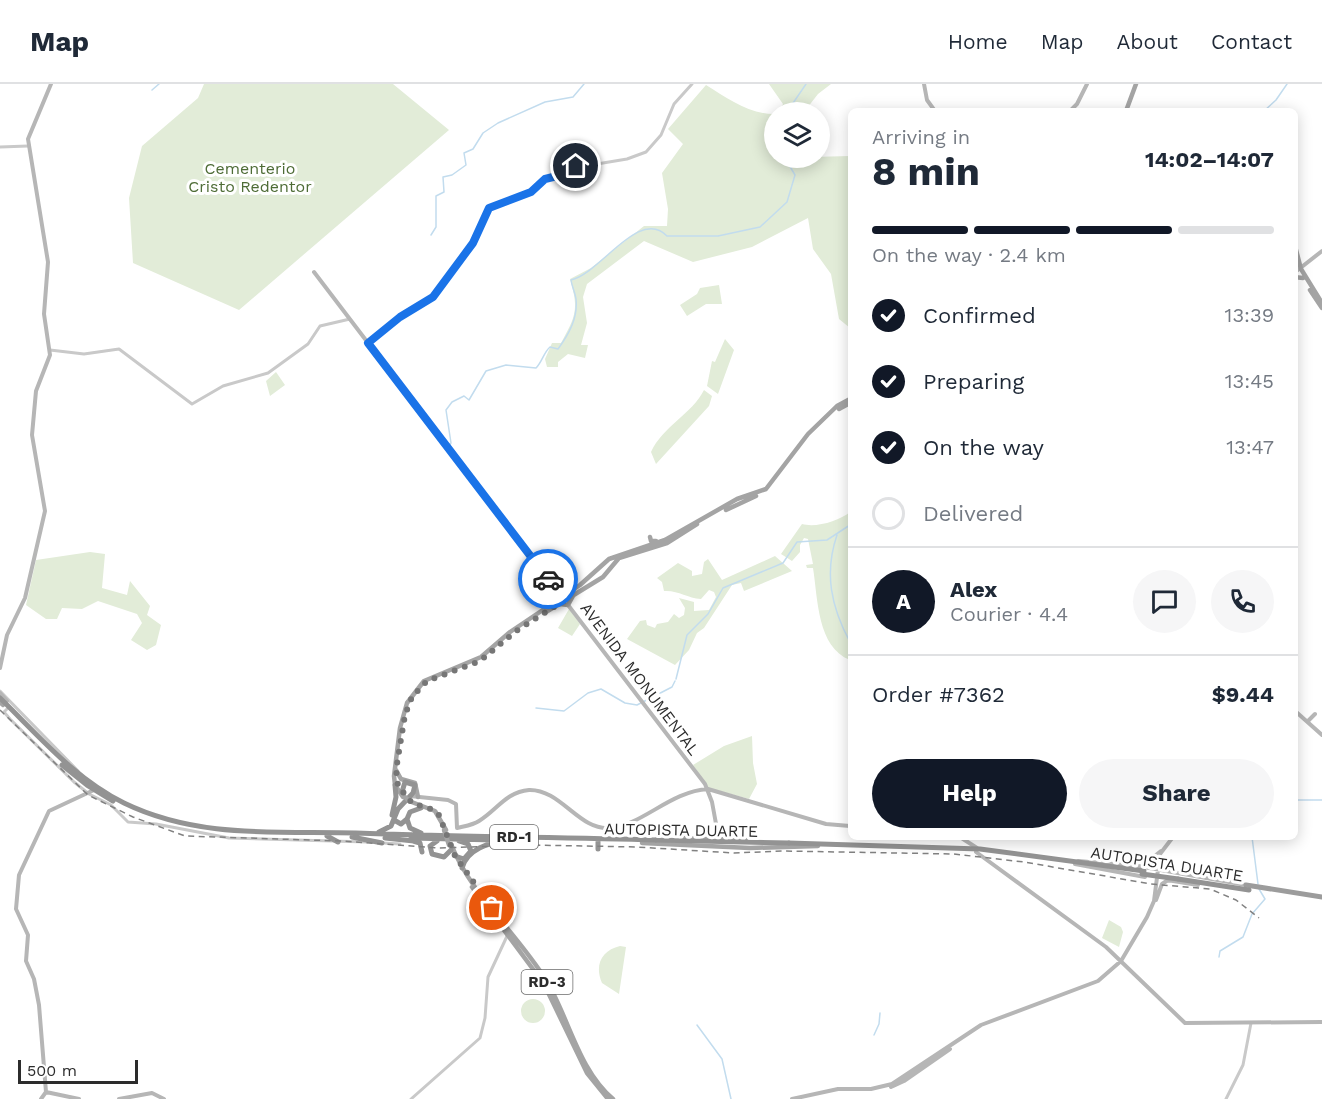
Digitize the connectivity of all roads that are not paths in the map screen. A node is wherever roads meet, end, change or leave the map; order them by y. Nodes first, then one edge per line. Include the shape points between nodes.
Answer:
1 (51, 84) edge
2 (692, 84) edge
3 (924, 84) edge
4 (1087, 84) edge
5 (1137, 84) edge
6 (934, 108) edge
7 (1073, 108) edge
8 (1128, 108) edge
9 (28, 146) junction
10 (0, 147) edge
11 (1322, 252) edge
12 (1298, 262) edge
13 (314, 272) dead end
14 (1300, 272) edge
15 (1322, 303) edge
16 (1322, 308) edge
17 (350, 319) junction
18 (368, 343) junction
19 (50, 351) junction
20 (848, 402) edge
21 (848, 402) edge
22 (827, 408) dead end
23 (835, 408) junction
24 (738, 502) junction
25 (670, 538) junction
26 (642, 548) junction
27 (598, 567) junction
28 (608, 572) junction
29 (574, 594) junction
30 (561, 598) junction
31 (568, 605) junction
32 (523, 625) junction
33 (496, 645) junction
34 (483, 656) junction
35 (0, 668) edge
36 (454, 669) junction
37 (2, 699) edge
38 (1315, 714) dead end
39 (1298, 715) edge
40 (1298, 715) edge
41 (1307, 722) junction
42 (28, 723) junction
43 (1322, 736) edge
44 (396, 770) junction
45 (78, 776) junction
46 (395, 784) junction
47 (708, 789) junction
48 (92, 792) junction
49 (409, 797) junction
50 (421, 808) junction
51 (407, 819) junction
52 (394, 820) junction
53 (848, 826) edge
54 (445, 830) junction
55 (376, 833) junction
56 (284, 834) junction
57 (432, 835) junction
58 (327, 836) junction
59 (719, 836) junction
60 (383, 840) junction
61 (506, 840) junction
62 (962, 840) edge
63 (1171, 840) edge
64 (413, 841) junction
65 (437, 841) junction
66 (641, 841) junction
67 (338, 842) junction
68 (462, 842) junction
69 (493, 842) junction
70 (400, 844) dead end
71 (818, 845) junction
72 (965, 845) junction
73 (720, 846) junction
74 (450, 847) junction
75 (1164, 849) junction
76 (978, 850) junction
77 (422, 852) dead end
78 (991, 854) junction
79 (455, 856) junction
80 (989, 860) junction
81 (1161, 862) junction
82 (1076, 863) junction
83 (462, 868) junction
84 (1142, 870) junction
85 (1158, 870) junction
86 (1176, 876) junction
87 (1156, 878) junction
88 (1168, 880) junction
89 (1254, 889) junction
90 (477, 890) junction
91 (1322, 899) edge
92 (1156, 900) junction
93 (508, 933) junction
94 (1122, 962) junction
95 (1322, 1022) edge
96 (1251, 1023) junction
97 (46, 1092) junction
98 (41, 1099) edge
99 (79, 1099) edge
100 (119, 1099) edge
101 (164, 1099) edge
102 (411, 1099) edge
103 (608, 1099) edge
104 (613, 1099) edge
105 (792, 1099) edge
106 (801, 1099) edge
107 (1226, 1099) edge

1 - 9 main road via 30,131
2 - 18 street via 674,104 658,140 638,156 573,167 545,179 531,192 493,206 485,214 473,243 433,297
3 - 6 main road via 927,100
4 - 7 main road
5 - 8 main road
9 - 10 street
9 - 19 main road via 47,255 44,310
11 - 14 main road
12 - 14 main road
13 - 17 main road
14 - 15 main road
14 - 16 main road
17 - 18 main road
17 - 19 street via 321,326 308,344 268,373 224,386 192,404 119,349 84,354
18 - 30 main road, AVENIDA MONUMENTAL
19 - 35 main road via 36,391 32,435 45,515 25,598 7,635
20 - 23 main road
21 - 24 main road via 807,438 771,490
22 - 23 main road
23 - 24 main road via 798,445 771,485
24 - 25 main road
24 - 28 main road via 667,543 619,558
25 - 26 main road
25 - 26 main road via 654,542 649,537 649,544
26 - 27 main road
27 - 28 main road via 598,576
27 - 30 main road
28 - 29 main road
29 - 30 main road
29 - 31 main road
30 - 31 main road
30 - 31 main road, AVENIDA MONUMENTAL
30 - 32 main road
31 - 47 main road, AVENIDA MONUMENTAL
32 - 33 main road
32 - 36 main road via 480,661
33 - 34 main road
33 - 34 main road via 487,645
34 - 36 main road
36 - 44 main road via 427,681 410,701
36 - 46 main road via 426,679 407,703 396,754
37 - 42 street
37 - 42 highway, AUTOPISTA DUARTE / RD-1
37 - 45 highway, AUTOPISTA DUARTE / RD-1
37 - 48 street via 10,719
38 - 41 main road
39 - 41 main road
40 - 43 main road
41 - 43 main road
42 - 45 highway, AUTOPISTA DUARTE / RD-1
42 - 45 street via 73,764
44 - 49 main road via 397,783
44 - 49 main road via 401,779 415,783
45 - 48 highway, AUTOPISTA DUARTE / RD-1
45 - 56 highway, AUTOPISTA DUARTE / RD-1 via 125,804 169,821 215,830
46 - 49 main road
46 - 55 highway via 389,823
47 - 49 main road via 689,792 620,826 608,828 594,825 538,791 514,794 478,822 457,828 456,804
47 - 53 main road via 821,822
47 - 59 main road, AVENIDA MONUMENTAL
48 - 56 highway, AUTOPISTA DUARTE / RD-1 via 195,830
48 - 67 street via 124,819 137,824 229,838
48 - 97 main road via 49,811 18,881 16,913 28,935 26,961 40,1013
49 - 50 main road
49 - 52 highway
49 - 54 main road via 435,812
50 - 51 highway via 410,812
50 - 54 main road via 434,813
51 - 52 highway via 401,824
51 - 57 highway via 414,831
52 - 55 highway via 388,829
54 - 74 main road, bridge
55 - 56 highway, AUTOPISTA DUARTE / RD-1
55 - 57 highway, AUTOPISTA DUARTE / RD-1
56 - 58 highway, AUTOPISTA DUARTE / RD-1
57 - 66 highway, AUTOPISTA DUARTE / RD-1
58 - 60 highway, AUTOPISTA DUARTE / RD-1
58 - 67 highway
59 - 66 main road, AUTOPISTA DUARTE
59 - 71 main road, AUTOPISTA DUARTE
59 - 73 main road, AVENIDA MONUMENTAL
60 - 61 highway, AUTOPISTA DUARTE / RD-1
60 - 64 highway
60 - 67 street
60 - 70 street
61 - 66 highway, AUTOPISTA DUARTE / RD-1 via 598,845
61 - 69 highway
62 - 72 main road
63 - 75 main road
64 - 65 highway
64 - 77 highway via 421,844
65 - 68 highway
65 - 74 highway via 430,846 432,854 444,857
66 - 71 highway, AUTOPISTA DUARTE / RD-1, bridge
66 - 73 main road
68 - 69 highway
68 - 79 highway via 471,847 470,854 463,859
69 - 83 highway via 480,848
71 - 72 highway, AUTOPISTA DUARTE / RD-1
71 - 73 main road
71 - 76 highway, AUTOPISTA DUARTE / RD-1
72 - 76 highway, AUTOPISTA DUARTE / RD-1
74 - 79 main road, RD-3
74 - 90 main road, RD-3
75 - 81 main road
75 - 84 main road
75 - 85 main road
76 - 78 highway, AUTOPISTA DUARTE / RD-1
76 - 80 main road
76 - 82 highway, AUTOPISTA DUARTE / RD-1
78 - 80 main road
78 - 82 highway, AUTOPISTA DUARTE / RD-1
79 - 83 main road, RD-3
80 - 94 main road
81 - 85 main road
81 - 86 main road
82 - 84 highway, AUTOPISTA DUARTE / RD-1
82 - 87 main road, AUTOPISTA DUARTE
83 - 90 main road, RD-3
84 - 85 main road
84 - 86 highway, AUTOPISTA DUARTE / RD-1, bridge
85 - 86 main road
85 - 87 main road
86 - 89 highway, AUTOPISTA DUARTE / RD-1
87 - 88 main road, AUTOPISTA DUARTE
87 - 92 main road
87 - 94 main road via 1152,908
88 - 89 main road, AUTOPISTA DUARTE
88 - 92 main road via 1162,884
89 - 91 highway, AUTOPISTA DUARTE / RD-1
90 - 93 main road, RD-3
92 - 94 main road
93 - 102 street via 488,977 481,1037
93 - 103 main road, RD-3 via 544,984 587,1073
93 - 104 main road, RD-3 via 547,982 596,1082
94 - 96 main road via 1185,1023
94 - 105 main road via 1091,984 981,1025 891,1084
94 - 106 main road via 1099,983 982,1027 899,1084 884,1090 838,1091
95 - 96 main road
96 - 107 street via 1243,1065
97 - 98 main road
97 - 99 main road
100 - 101 main road via 152,1094

